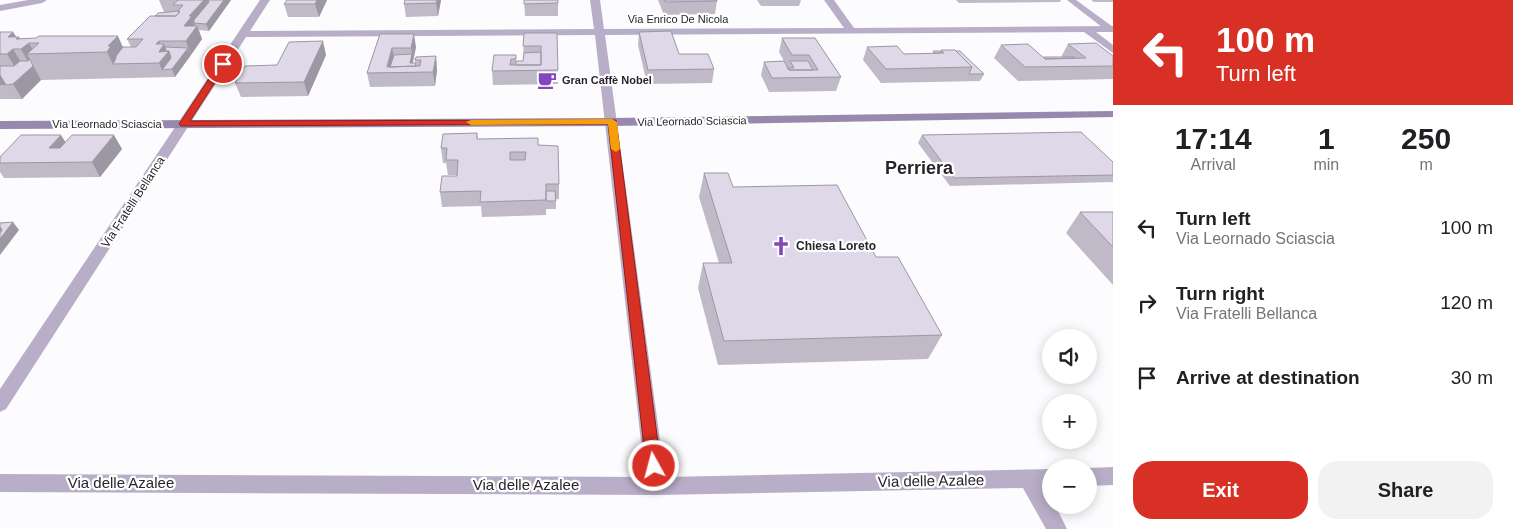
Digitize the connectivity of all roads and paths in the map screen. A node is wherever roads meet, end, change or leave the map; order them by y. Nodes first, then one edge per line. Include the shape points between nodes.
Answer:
1 (42, 0) edge
2 (265, 0) edge
3 (594, 0) edge
4 (829, 0) edge
5 (1071, 0) edge
6 (0, 8) edge
7 (1086, 29) junction
8 (1111, 29) edge
9 (851, 30) junction
10 (598, 32) junction
11 (243, 34) junction
12 (1113, 50) edge
13 (1113, 114) edge
14 (612, 122) junction
15 (184, 124) junction
16 (0, 125) edge
17 (0, 404) edge
18 (1113, 476) edge
19 (1097, 477) edge
20 (1042, 478) edge
21 (1029, 479) junction
22 (0, 482) edge
23 (656, 486) junction
24 (1057, 529) edge

1 - 6 street
2 - 11 street, Via Fratelli Bellanca
3 - 10 street
4 - 9 street
5 - 8 lane
7 - 8 street, Via Enrico De Nicola
7 - 9 street, Via Enrico De Nicola
7 - 12 street
9 - 10 street, Via Enrico De Nicola
10 - 11 street, Via Enrico De Nicola
10 - 14 street
11 - 15 street, Via Fratelli Bellanca
13 - 14 street, Via Leornado Sciascia
14 - 15 street, Via Leornado Sciascia
14 - 23 street
15 - 16 street, Via Leornado Sciascia
15 - 17 street, Via Fratelli Bellanca
18 - 19 street
20 - 21 street, Via delle Azalee
21 - 23 street, Via delle Azalee
21 - 24 street
22 - 23 street, Via delle Azalee

